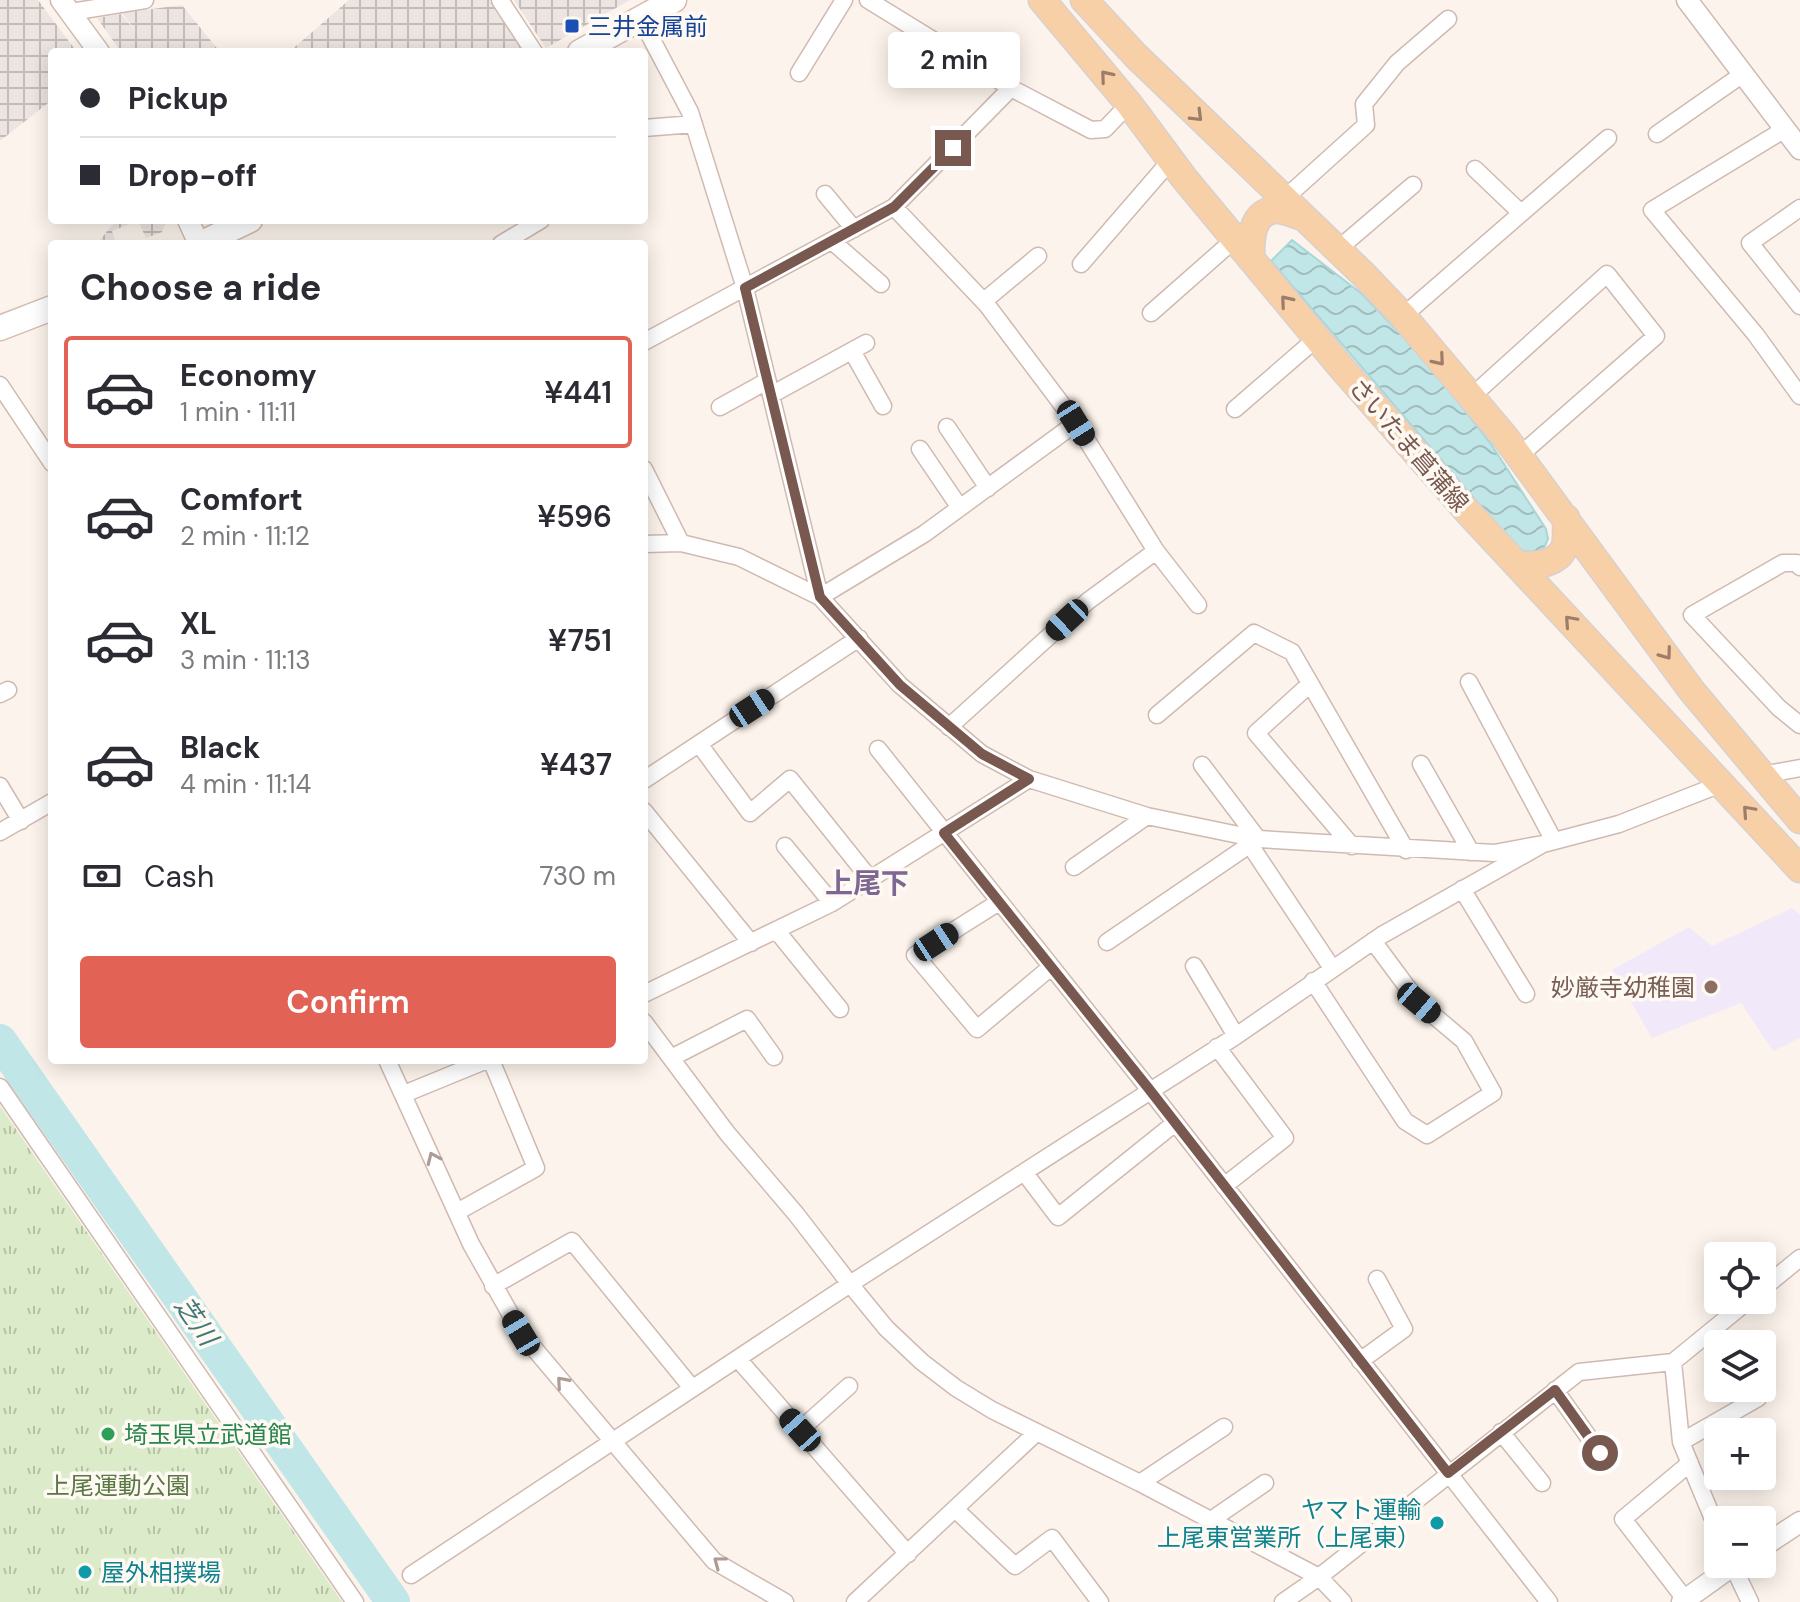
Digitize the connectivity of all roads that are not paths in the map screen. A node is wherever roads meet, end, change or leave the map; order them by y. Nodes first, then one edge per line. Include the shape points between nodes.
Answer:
1 (145, 0) edge
2 (500, 0) edge
3 (674, 0) edge
4 (844, 0) edge
5 (868, 0) edge
6 (1042, 0) edge
7 (1084, 0) edge
8 (1687, 0) edge
9 (66, 6) edge
10 (641, 19) junction
11 (1448, 19) dead end
12 (96, 48) edge
13 (531, 48) edge
14 (587, 48) edge
15 (799, 73) dead end
16 (1743, 74) junction
17 (1011, 88) junction
18 (1129, 104) junction
19 (694, 124) junction
20 (648, 128) edge
21 (1785, 129) junction
22 (1657, 134) dead end
23 (1608, 138) dead end
24 (1800, 149) edge
25 (1171, 160) junction
26 (1475, 169) dead end
27 (1413, 185) dead end
28 (825, 194) dead end
29 (894, 207) junction
30 (1291, 208) junction
31 (1800, 208) edge
32 (1521, 213) junction
33 (242, 224) edge
34 (534, 224) edge
35 (854, 229) junction
36 (208, 240) edge
37 (508, 240) edge
38 (832, 241) junction
39 (1243, 249) junction
40 (1337, 250) junction
41 (1038, 256) dead end
42 (1081, 264) dead end
43 (881, 284) dead end
44 (745, 288) junction
45 (984, 301) junction
46 (1800, 306) edge
47 (48, 310) edge
48 (1151, 313) dead end
49 (1403, 316) junction
50 (0, 328) edge
51 (1317, 338) junction
52 (648, 340) edge
53 (0, 385) edge
54 (769, 388) junction
55 (1800, 396) edge
56 (1471, 397) junction
57 (883, 406) dead end
58 (720, 407) dead end
59 (1235, 409) dead end
60 (1076, 423) junction
61 (947, 427) dead end
62 (920, 449) dead end
63 (1519, 456) junction
64 (48, 457) edge
65 (648, 477) edge
66 (988, 488) junction
67 (960, 508) junction
68 (1566, 518) junction
69 (681, 543) junction
70 (648, 544) edge
71 (1156, 551) junction
72 (1519, 565) junction
73 (1800, 567) edge
74 (820, 597) junction
75 (1198, 605) dead end
76 (859, 638) junction
77 (1469, 682) dead end
78 (1310, 684) junction
79 (1157, 715) dead end
80 (1800, 725) edge
81 (949, 727) junction
82 (699, 744) junction
83 (878, 749) dead end
84 (1421, 764) dead end
85 (1202, 765) dead end
86 (1800, 768) edge
87 (1762, 775) junction
88 (648, 777) edge
89 (1029, 779) junction
90 (1721, 784) junction
91 (0, 786) edge
92 (48, 804) edge
93 (648, 816) edge
94 (1147, 816) junction
95 (1800, 820) edge
96 (21, 821) junction
97 (0, 832) edge
98 (944, 833) junction
99 (1254, 842) junction
100 (1549, 843) junction
101 (785, 846) dead end
102 (1352, 846) junction
103 (1406, 850) junction
104 (1471, 852) junction
105 (1074, 867) dead end
106 (1800, 869) edge
107 (870, 879) junction
108 (1462, 889) junction
109 (999, 902) junction
110 (832, 903) junction
111 (776, 930) junction
112 (1373, 941) junction
113 (1107, 942) dead end
114 (751, 943) junction
115 (1194, 966) dead end
116 (1051, 967) junction
117 (1332, 968) junction
118 (1313, 981) junction
119 (648, 992) edge
120 (1526, 994) dead end
121 (840, 1009) dead end
122 (648, 1027) edge
123 (1236, 1036) junction
124 (1217, 1047) junction
125 (774, 1057) dead end
126 (671, 1058) junction
127 (389, 1064) edge
128 (479, 1064) edge
129 (491, 1064) edge
130 (0, 1087) edge
131 (1149, 1089) junction
132 (404, 1094) junction
133 (1175, 1123) junction
134 (1024, 1172) junction
135 (1224, 1186) junction
136 (457, 1212) junction
137 (1800, 1258) edge
138 (1776, 1278) edge
139 (1377, 1279) dead end
140 (850, 1284) junction
141 (493, 1286) junction
142 (1732, 1314) edge
143 (738, 1359) junction
144 (1360, 1361) junction
145 (1673, 1362) junction
146 (849, 1386) dead end
147 (692, 1388) junction
148 (1555, 1390) junction
149 (1751, 1402) edge
150 (1224, 1427) dead end
151 (800, 1430) junction
152 (1501, 1432) junction
153 (1036, 1433) junction
154 (612, 1441) junction
155 (1681, 1442) junction
156 (1600, 1453) dead end
157 (1690, 1463) junction
158 (1448, 1473) junction
159 (1140, 1483) junction
160 (1265, 1483) dead end
161 (1542, 1483) dead end
162 (1708, 1506) edge
163 (955, 1509) junction
164 (1211, 1520) junction
165 (1800, 1522) edge
166 (1776, 1538) edge
167 (908, 1554) junction
168 (411, 1575) dead end
169 (1319, 1577) junction
170 (1715, 1578) edge
171 (1739, 1578) edge
172 (1684, 1601) edge
173 (355, 1602) edge
174 (785, 1602) edge
175 (855, 1602) edge
176 (1100, 1602) edge
177 (1283, 1602) edge
178 (1343, 1602) edge
179 (1549, 1602) edge
180 (1750, 1602) edge

1 - 9 street
2 - 13 street
3 - 10 main road
4 - 15 street
5 - 17 street
18 -> 6 main road, さいたま菖蒲線
7 -> 30 main road
8 - 16 street
9 - 12 street
10 - 14 main road
10 - 19 street
11 - 30 street via 1397,63 1364,104 1366,125
16 - 21 street
16 - 22 street
17 - 18 street via 1091,130 1105,129
17 - 29 street
18 - 25 main road, さいたま菖蒲線
19 - 20 street
19 - 44 street
21 - 24 street
21 - 55 street via 1652,210
23 - 32 street
25 - 39 main road, さいたま菖蒲線
25 - 42 street
26 - 32 street
27 - 40 street
28 - 35 street
29 - 35 street
29 - 45 street
30 - 39 main road via 1265,214
30 - 40 main road
31 - 46 street via 1750,243
32 - 49 street
33 - 36 main road
34 - 37 street
35 - 38 street
38 - 43 street
38 - 44 street
39 - 48 street
51 -> 39 main road, さいたま菖蒲線
40 - 49 main road
41 - 45 street
44 - 52 street
44 - 54 street
45 - 60 street
47 - 50 main road
49 -> 56 main road
51 - 59 street
51 - 72 main road, さいたま菖蒲線
53 - 64 street
54 - 57 street via 859,347
54 - 58 street
54 - 74 street
56 - 63 main road
56 - 63 street via 1607,274 1656,336
60 - 66 street
60 - 71 street
61 - 66 street
62 - 67 street
63 - 68 main road
65 - 69 street
66 - 67 street
67 - 74 street
68 - 72 main road via 1565,546 1552,560 1538,567
68 -> 87 main road via 1692,691
69 - 70 street
69 - 74 street via 739,557
71 - 75 street
71 - 81 street via 1088,601
90 -> 72 main road, さいたま菖蒲線
73 - 80 street via 1783,563 1692,615
74 - 76 street
76 - 81 street via 900,685
76 - 82 street
77 - 100 street
78 - 79 street via 1292,652 1254,633
78 - 102 street via 1256,733
78 - 103 street
81 - 89 street via 982,754
82 - 88 street
82 - 107 street via 750,813 790,779
83 - 98 street
84 - 104 street
85 - 99 street
86 - 87 street
87 - 95 main road
89 - 94 street
89 - 98 street
90 - 100 street via 1619,824
106 -> 90 main road, さいたま菖蒲線
91 - 96 street
92 - 96 street
93 - 114 street
94 - 99 street
94 - 105 street
96 - 97 street
98 - 107 street
98 - 109 street
99 - 102 street
99 - 113 street
99 - 117 street
100 - 104 street
100 - 108 street
101 - 110 street
102 - 103 street
103 - 104 street
107 - 110 street
108 - 112 street
108 - 120 street
109 - 116 street
109 - 116 street via 915,955 977,1029
110 - 111 street
111 - 114 street
111 - 121 street
112 - 117 street
112 - 118 street via 1419,1003 1464,1041 1493,1093 1427,1135 1405,1121
114 - 119 street
115 - 123 street
116 - 131 street
117 - 118 street
118 - 123 street
122 - 126 street
123 - 124 street
124 - 131 street
124 - 135 street via 1285,1138
125 - 126 street via 747,1019
126 - 140 street
127 - 132 street
128 - 132 street
129 - 136 street via 536,1168
130 - 173 street
131 - 133 street
131 - 134 street
136 -> 132 street
133 - 134 street via 1058,1217
133 - 135 street
134 - 140 street
135 - 144 street
136 - 141 street
137 - 138 street
139 - 144 street via 1404,1329
140 - 143 street
140 - 153 street via 922,1362 956,1388
141 - 147 street via 572,1241
154 -> 141 street via 521,1333
142 - 145 street
143 - 147 street
143 - 151 street
144 - 158 street
145 - 148 street via 1579,1372
145 - 155 street
146 - 151 street
147 - 154 street
148 - 152 street
148 - 156 street
149 - 155 street
150 - 159 street
151 - 167 street
152 - 158 street
152 - 161 street
153 - 159 street
153 - 163 street
154 - 168 street
174 -> 154 street via 714,1561
155 - 157 street
157 - 162 street
157 - 172 street via 1623,1519
158 - 169 street
158 - 179 street
159 - 164 street
160 - 164 street
163 - 167 street
163 - 176 street via 1015,1566 1052,1538
164 - 169 street
165 - 166 street
167 - 175 street
169 - 177 street
169 - 178 street
170 - 172 street
171 - 180 street

